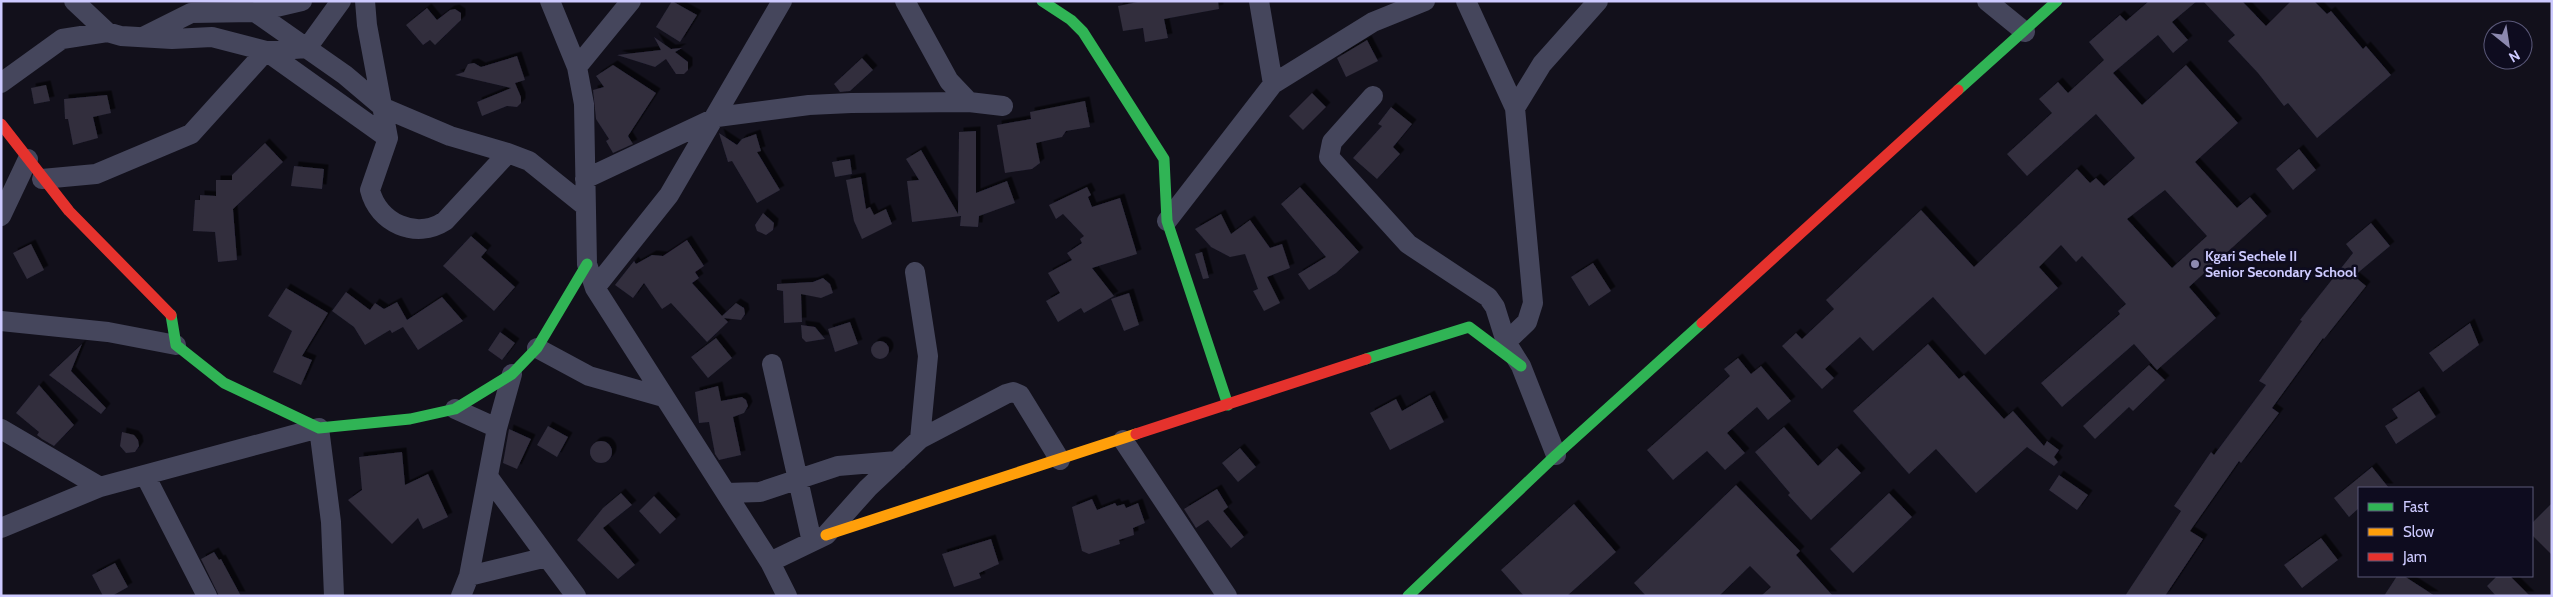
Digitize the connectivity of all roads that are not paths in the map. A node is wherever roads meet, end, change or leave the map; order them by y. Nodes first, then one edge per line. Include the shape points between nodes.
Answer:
1 (74, 1) edge
2 (302, 1) edge
3 (341, 1) edge
4 (365, 1) edge
5 (550, 1) edge
6 (632, 1) edge
7 (782, 1) edge
8 (906, 1) edge
9 (1042, 1) edge
10 (1259, 1) edge
11 (1425, 1) edge
12 (1466, 1) edge
13 (1598, 1) edge
14 (1987, 1) edge
15 (2057, 1) edge
16 (255, 12) junction
17 (107, 32) junction
18 (2025, 32) junction
19 (141, 38) junction
20 (307, 48) junction
21 (266, 50) junction
22 (577, 67) junction
23 (1, 83) edge
24 (1273, 84) junction
25 (1373, 96) dead end
26 (969, 102) junction
27 (1003, 106) dead end
28 (384, 108) junction
29 (1515, 108) junction
30 (717, 116) junction
31 (1, 124) edge
32 (388, 138) junction
33 (508, 153) junction
34 (28, 159) junction
35 (42, 179) junction
36 (585, 179) junction
37 (585, 206) junction
38 (1, 216) edge
39 (1166, 221) junction
40 (587, 264) junction
41 (915, 272) dead end
42 (595, 288) junction
43 (1500, 320) junction
44 (1, 321) edge
45 (1469, 327) junction
46 (1506, 342) junction
47 (176, 345) junction
48 (538, 348) junction
49 (772, 364) dead end
50 (1521, 366) junction
51 (512, 374) junction
52 (663, 397) junction
53 (1228, 405) junction
54 (455, 408) junction
55 (319, 428) junction
56 (497, 428) junction
57 (1, 429) edge
58 (920, 438) junction
59 (1124, 440) junction
60 (1556, 456) junction
61 (1060, 460) junction
62 (896, 461) junction
63 (145, 475) junction
64 (489, 478) junction
65 (798, 479) junction
66 (100, 487) junction
67 (726, 494) junction
68 (1, 528) edge
69 (819, 539) junction
70 (547, 558) junction
71 (770, 562) junction
72 (469, 576) junction
73 (786, 595) edge
74 (207, 596) edge
75 (334, 596) edge
76 (461, 596) edge
77 (576, 596) edge
78 (1227, 596) edge
79 (1408, 596) edge

1 - 17 street
2 - 16 street
3 - 20 street
4 - 28 street via 366,25
5 - 22 street
6 - 22 street
7 - 30 street
8 - 26 street via 949,82
9 - 39 street via 1083,32 1160,150 1166,168
10 - 24 street
11 - 24 street via 1373,22
12 - 29 street
13 - 29 street via 1542,64
14 - 18 street
15 - 18 street
16 - 19 street via 191,14
16 - 20 street
17 - 19 street
17 - 23 street via 62,39
18 - 60 street
19 - 21 street via 212,37
20 - 21 street
20 - 28 street
21 - 32 street
21 - 35 street via 191,134 96,174
22 - 36 street via 584,104
24 - 39 street
25 - 43 street via 1332,142 1329,156 1408,244 1488,297
26 - 27 street
26 - 30 street via 809,105
28 - 32 street
28 - 33 street via 450,136
29 - 46 street via 1533,303 1527,322
30 - 36 street
30 - 42 street via 657,212
31 - 34 street
32 - 33 street via 370,190 372,198 384,216 416,231 436,227 445,221
33 - 37 street via 537,166
34 - 35 street
34 - 38 street
35 - 47 street via 82,226 170,312
36 - 37 street
37 - 40 street
39 - 53 street
40 - 42 street
40 - 48 street
41 - 58 street via 928,356
42 - 52 street
43 - 45 street
43 - 46 street
44 - 47 street via 108,332
45 - 50 street
45 - 53 street
46 - 50 street
47 - 55 street via 224,383
48 - 51 street
48 - 52 street via 589,376
49 - 65 street
50 - 60 street
51 - 54 street
51 - 56 street
52 - 67 street
53 - 59 street
54 - 55 street via 410,419
54 - 56 street
55 - 63 street
55 - 75 street via 331,522
56 - 64 street
57 - 66 street
58 - 61 street via 1013,392 1020,394
58 - 62 street
59 - 61 street
59 - 78 street
60 - 79 street
61 - 69 street
62 - 65 street via 838,466
62 - 69 street
63 - 66 street
63 - 74 street
64 - 70 street
64 - 72 street
65 - 67 street via 760,492
65 - 69 street
66 - 68 street
67 - 71 street
69 - 71 street
70 - 72 street
70 - 77 street
71 - 73 street
72 - 76 street

